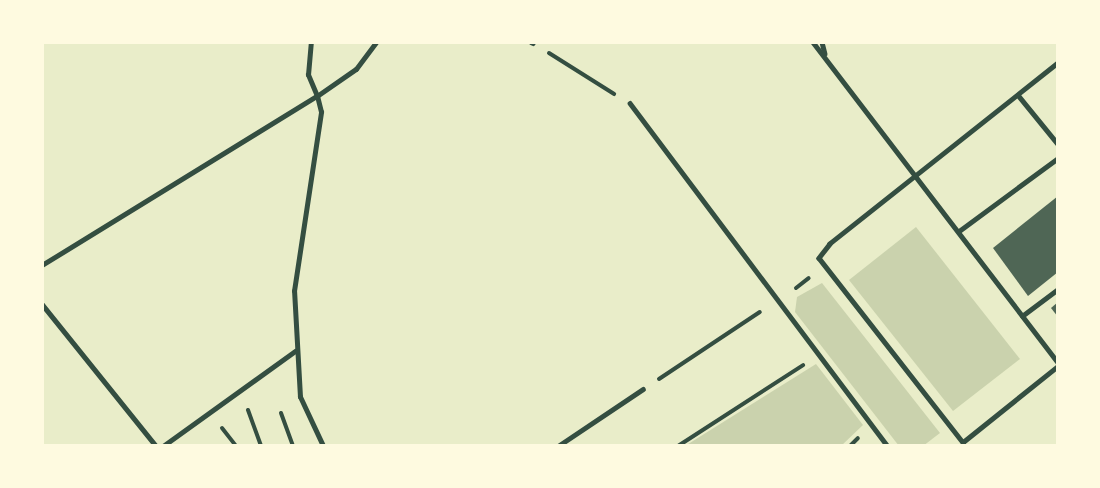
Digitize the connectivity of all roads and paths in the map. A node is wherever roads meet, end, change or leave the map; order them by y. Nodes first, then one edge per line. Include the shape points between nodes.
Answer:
1 (311, 42) edge
2 (376, 42) edge
3 (813, 42) edge
4 (822, 42) edge
5 (532, 43) edge
6 (825, 57) junction
7 (1058, 63) edge
8 (1018, 95) junction
9 (317, 96) junction
10 (630, 104) joint
11 (1058, 144) edge
12 (1058, 158) edge
13 (915, 175) junction
14 (959, 231) junction
15 (42, 265) edge
16 (811, 276) dead end
17 (1058, 289) edge
18 (790, 292) dead end
19 (42, 304) edge
20 (1022, 316) junction
21 (732, 330) dead end
22 (295, 351) junction
23 (821, 354) junction
24 (1058, 364) edge
25 (655, 381) dead end
26 (242, 389) junction
27 (643, 389) dead end
28 (156, 446) edge
29 (163, 446) edge
30 (261, 446) edge
31 (323, 446) edge
32 (558, 446) edge
33 (678, 446) edge
34 (888, 446) edge

1 - 9 lane via 308,75
2 - 9 lane via 356,69
3 - 6 lane
4 - 6 lane
5 - 10 path
6 - 13 lane
7 - 8 lane
8 - 11 lane
8 - 13 lane
9 - 15 lane
9 - 22 lane via 321,112 294,291
10 - 23 lane
12 - 14 lane
13 - 14 lane
13 - 24 lane via 830,243 819,258 963,442
14 - 20 lane
16 - 18 path
17 - 20 lane
19 - 28 lane
20 - 24 lane
21 - 25 path
22 - 26 lane
22 - 31 lane via 300,397
23 - 33 path
23 - 34 lane
26 - 29 lane
26 - 30 path
27 - 32 lane

